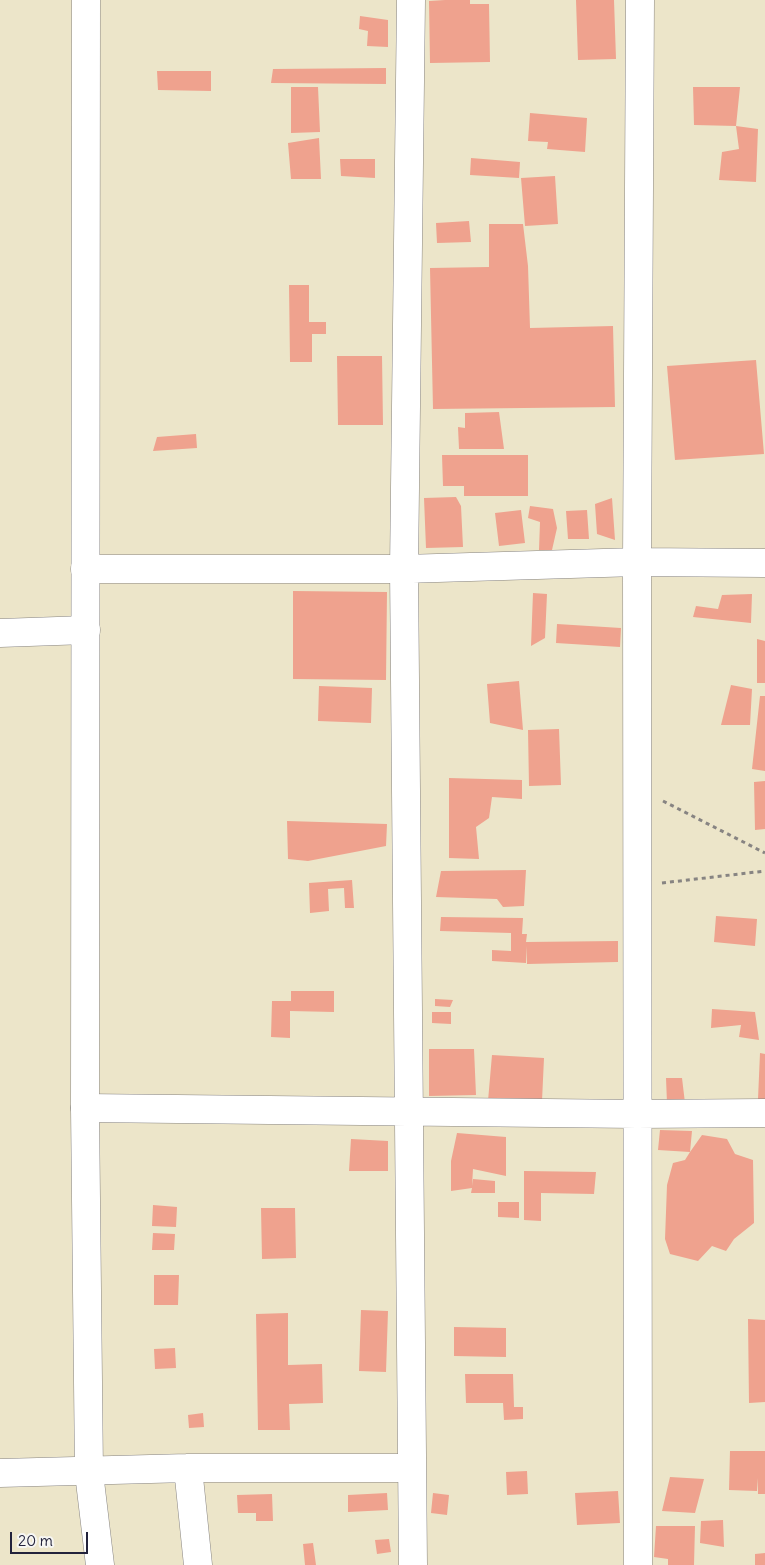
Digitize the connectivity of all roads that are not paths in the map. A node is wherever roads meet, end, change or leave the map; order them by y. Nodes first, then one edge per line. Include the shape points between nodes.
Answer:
1 (86, 0) edge
2 (411, 0) edge
3 (640, 0) edge
4 (637, 562) junction
5 (765, 563) edge
6 (86, 569) junction
7 (404, 569) junction
8 (86, 630) junction
9 (0, 633) edge
10 (85, 1108) junction
11 (408, 1111) junction
12 (765, 1113) edge
13 (637, 1114) junction
14 (188, 1468) junction
15 (412, 1468) junction
16 (89, 1472) junction
17 (0, 1474) edge
18 (100, 1565) edge
19 (198, 1565) edge
20 (413, 1565) edge
21 (638, 1565) edge

1 - 6 street
2 - 7 street
3 - 4 street
4 - 5 street
4 - 7 street
4 - 13 street
6 - 7 street
6 - 8 street
7 - 11 street
8 - 9 street
8 - 10 street
10 - 11 street
10 - 16 street
11 - 13 street
11 - 15 street
12 - 13 street
13 - 21 street
14 - 15 street
14 - 16 street
14 - 19 street
15 - 20 street
16 - 17 street
16 - 18 street

